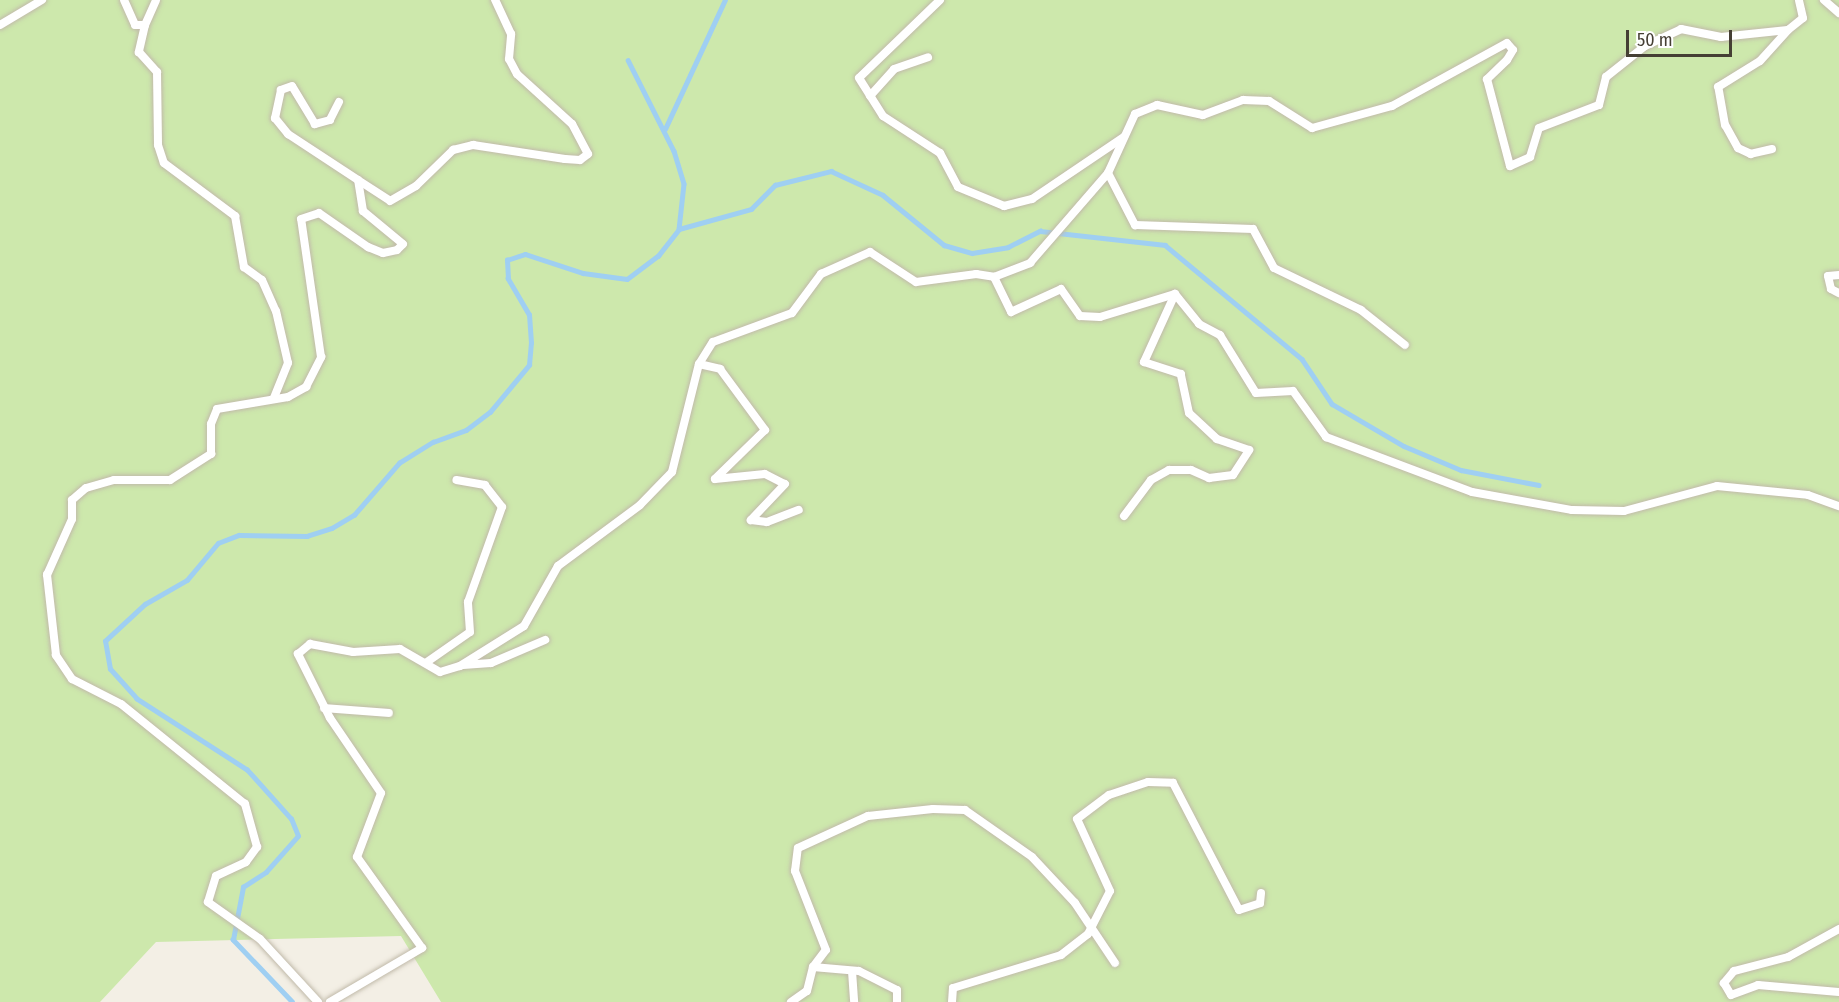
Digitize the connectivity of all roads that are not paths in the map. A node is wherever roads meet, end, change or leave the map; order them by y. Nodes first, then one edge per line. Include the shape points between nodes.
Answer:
1 (42, 0) edge
2 (124, 0) edge
3 (156, 0) edge
4 (495, 0) edge
5 (940, 0) edge
6 (1799, 0) edge
7 (1824, 0) edge
8 (1839, 13) edge
9 (0, 25) edge
10 (145, 25) junction
11 (1788, 30) junction
12 (928, 57) dead end
13 (870, 96) junction
14 (339, 102) dead end
15 (1127, 135) junction
16 (1772, 149) dead end
17 (1108, 173) junction
18 (358, 180) junction
19 (1839, 275) edge
20 (994, 277) junction
21 (1839, 293) edge
22 (1175, 294) junction
23 (1405, 345) dead end
24 (699, 364) junction
25 (274, 398) junction
26 (456, 480) dead end
27 (1839, 506) edge
28 (799, 510) dead end
29 (1124, 516) dead end
30 (545, 640) dead end
31 (427, 662) junction
32 (460, 666) junction
33 (324, 708) junction
34 (389, 713) dead end
35 (1261, 893) dead end
36 (1092, 926) junction
37 (1839, 929) edge
38 (1115, 963) dead end
39 (813, 967) junction
40 (852, 970) junction
41 (807, 991) junction
42 (1839, 992) edge
43 (318, 1002) edge
44 (330, 1002) edge
45 (791, 1002) edge
46 (806, 1002) edge
47 (855, 1002) edge
48 (897, 1002) edge
49 (952, 1002) edge

1 - 9 lane
2 - 10 lane via 135,25
3 - 10 lane
4 - 18 lane via 511,34 509,59 517,74 572,124 588,154 572,160 473,145 453,150 416,186 390,201
5 - 13 lane via 859,78
6 - 11 lane via 1803,18
7 - 8 lane
10 - 25 lane via 139,52 157,72 158,145 164,163 235,216 244,267 262,280 276,311 288,363
11 - 15 lane via 1720,37 1681,29 1645,46 1606,77 1599,105 1539,128 1530,157 1510,166 1487,79 1507,60 1512,50 1507,43 1392,106 1312,128 1269,100 1243,100 1203,115 1157,105 1135,114
11 - 16 lane via 1760,61 1719,87 1725,125 1738,148 1751,154
12 - 13 lane via 894,69
13 - 15 lane via 883,116 939,153 958,187 1004,206 1032,199
14 - 18 lane via 330,120 315,123 292,86 281,90 275,118 288,134
15 - 17 lane
17 - 20 lane via 1053,242 1030,263
17 - 23 lane via 1135,225 1253,229 1274,268 1361,310
18 - 25 lane via 363,211 403,244 382,253 319,213 301,219 321,357 306,387
19 - 21 lane via 1828,276 1831,289
20 - 22 lane via 1011,312 1061,289 1080,316 1090,317
20 - 24 lane via 976,274 916,282 870,252 821,274 792,313 713,342
22 - 27 lane via 1199,324 1220,335 1256,393 1293,391 1326,437 1436,480 1572,510 1624,511 1717,486 1808,495
22 - 29 lane via 1144,362 1181,374 1181,398 1189,413 1217,439 1249,450 1233,475 1209,478 1191,470 1169,470 1151,480
24 - 28 lane via 720,369 765,430 715,478 765,474 785,484 751,520 767,522
24 - 32 lane via 672,472 640,505 558,566 524,626
25 - 43 lane via 217,409 211,424 212,454 170,480 114,480 86,488 72,500 72,519 47,575 56,655 72,679 121,704 245,804 257,847 246,862 216,876 208,902 244,928
26 - 31 lane via 485,485 502,507 468,602 470,632
30 - 32 lane via 491,663
31 - 32 lane via 440,672
31 - 33 lane via 399,649 353,651 310,644 298,654
33 - 34 lane
33 - 44 lane via 381,793 357,857 422,948
35 - 36 lane via 1260,903 1239,910 1173,783 1148,782 1109,795 1077,819 1110,891
36 - 38 lane
36 - 39 lane via 1032,857 965,810 868,816 798,848 795,872 826,950
36 - 49 lane via 1061,956 953,988
37 - 42 lane via 1788,957 1734,971 1724,983 1731,995 1758,985
39 - 40 lane
39 - 41 lane
40 - 47 lane
40 - 48 lane via 897,990
41 - 45 lane
41 - 46 lane

